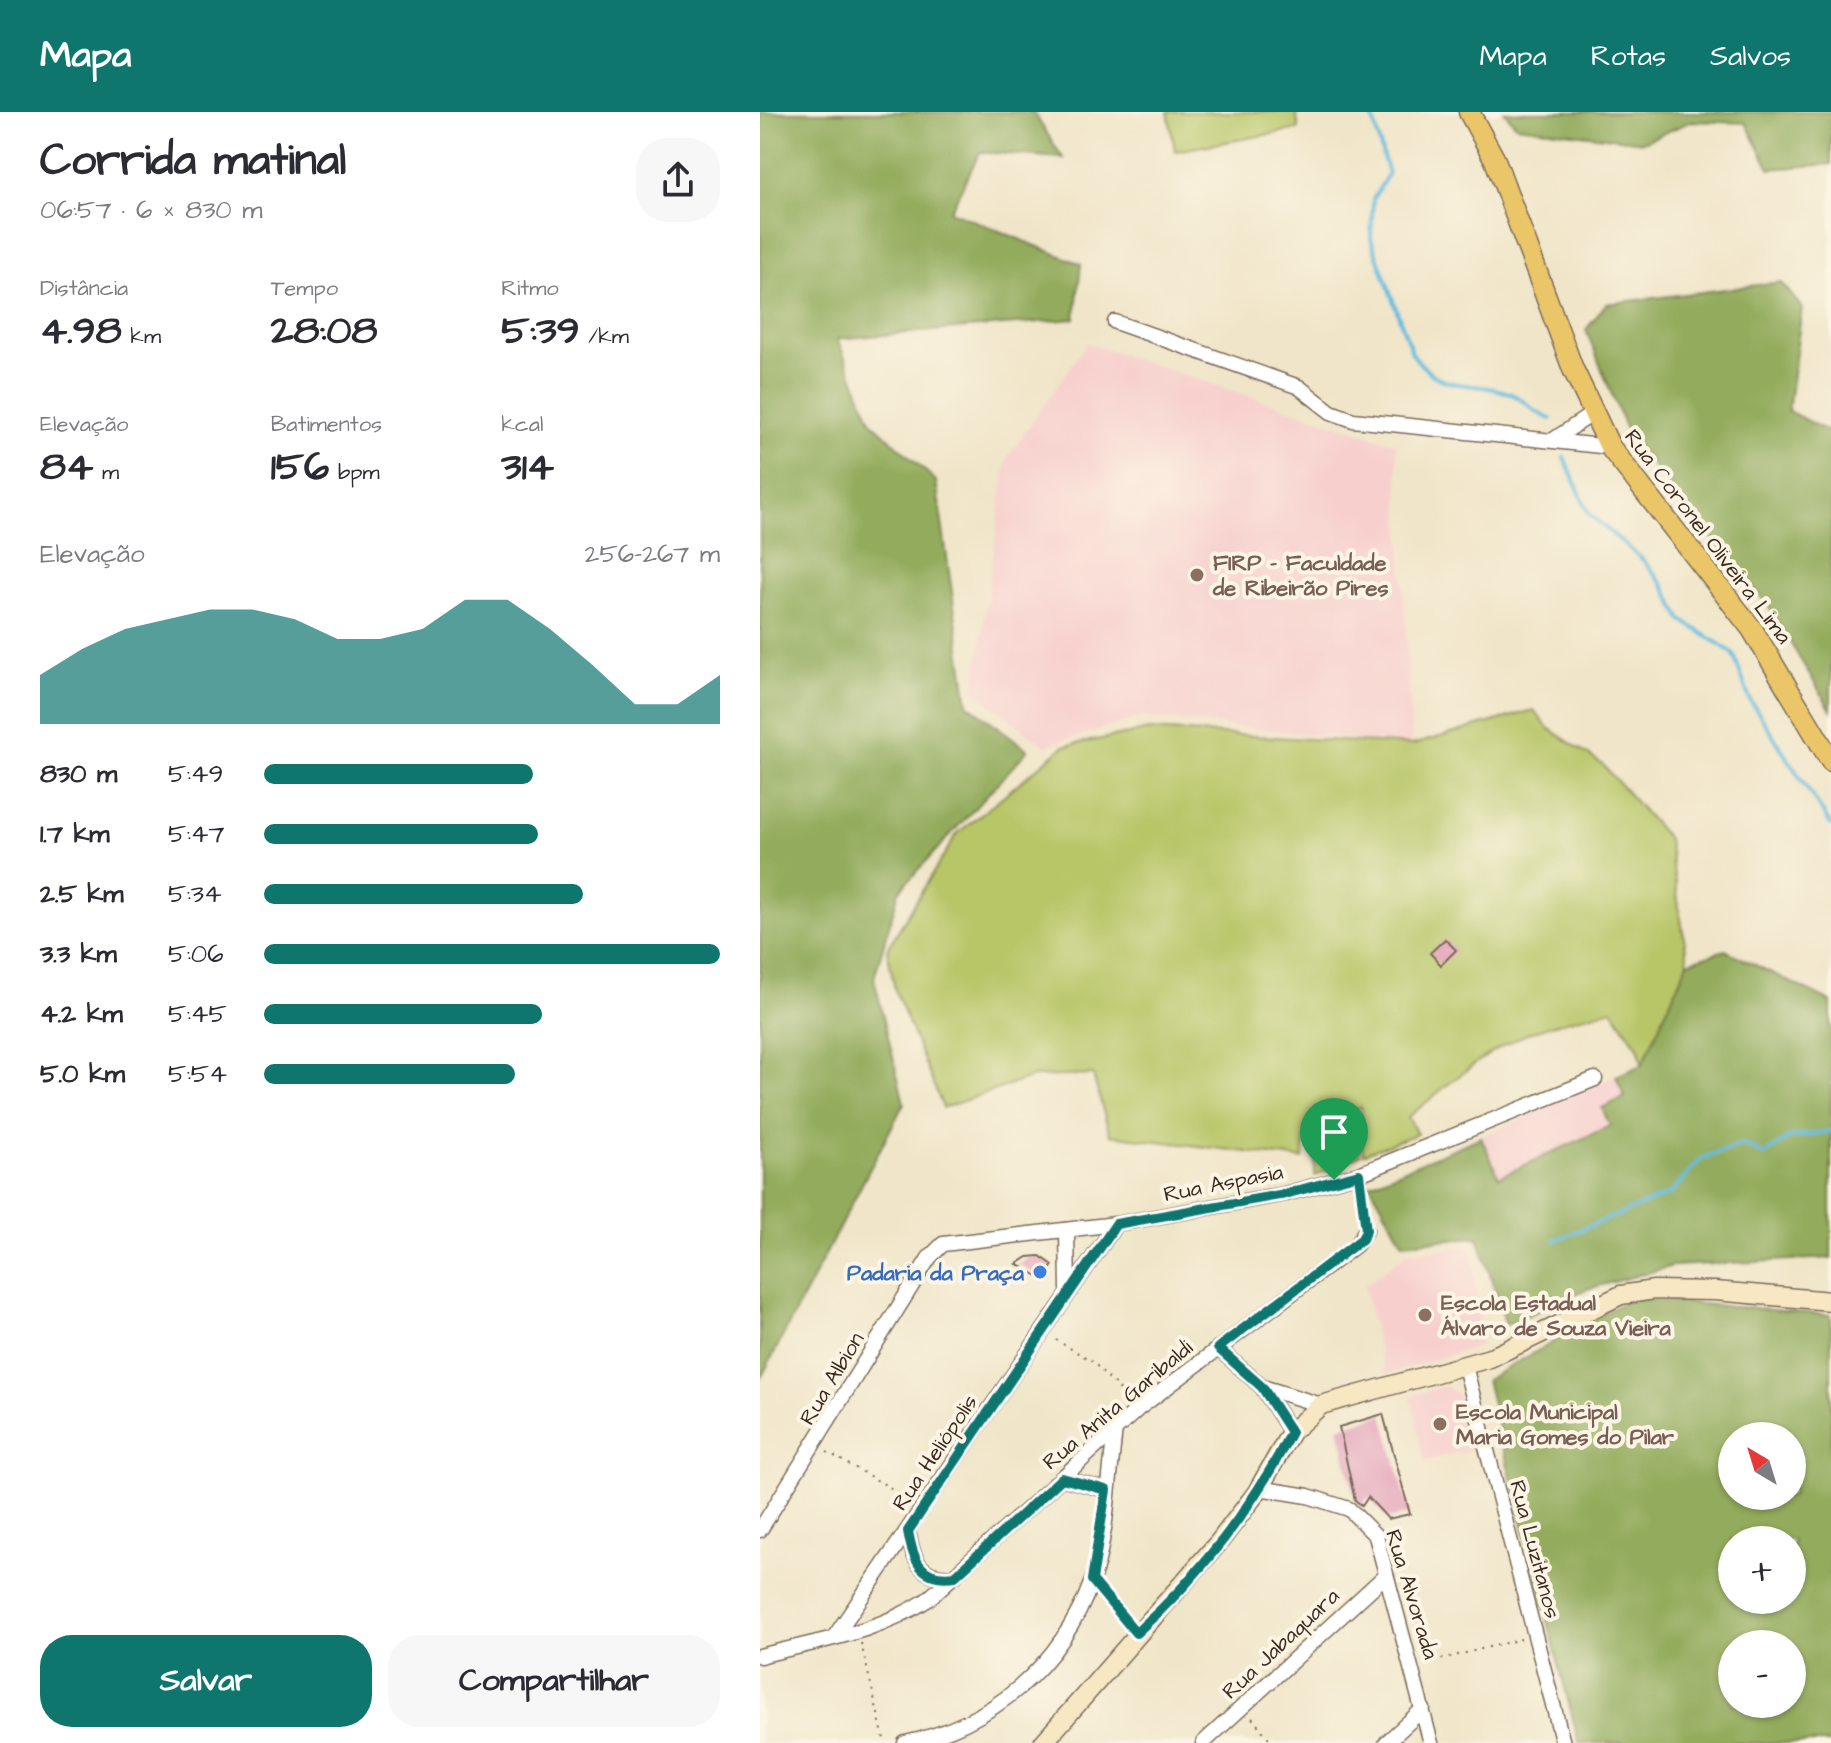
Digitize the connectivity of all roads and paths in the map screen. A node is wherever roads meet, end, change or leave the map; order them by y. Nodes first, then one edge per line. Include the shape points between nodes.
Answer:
1 (1469, 112) edge
2 (1115, 322) dead end
3 (1595, 412) junction
4 (1561, 439) junction
5 (1610, 447) junction
6 (1831, 761) edge
7 (1595, 1079) dead end
8 (1359, 1174) junction
9 (1116, 1224) junction
10 (1067, 1230) junction
11 (1366, 1230) joint
12 (938, 1247) joint
13 (1068, 1290) junction
14 (1831, 1301) edge
15 (1041, 1331) junction
16 (1218, 1348) junction
17 (1465, 1366) junction
18 (1262, 1387) junction
19 (1321, 1405) junction
20 (1138, 1409) junction
21 (1115, 1430) junction
22 (1291, 1432) junction
23 (816, 1445) junction
24 (1062, 1478) junction
25 (1259, 1488) junction
26 (1106, 1490) junction
27 (924, 1507) junction
28 (760, 1530) edge
29 (908, 1531) junction
30 (1386, 1575) junction
31 (955, 1576) junction
32 (1092, 1580) junction
33 (858, 1632) junction
34 (1136, 1633) junction
35 (1536, 1635) junction
36 (835, 1636) junction
37 (760, 1656) edge
38 (1413, 1667) junction
39 (1243, 1708) junction
40 (1423, 1709) junction
41 (885, 1743) edge
42 (905, 1743) edge
43 (1043, 1743) edge
44 (1203, 1743) edge
45 (1273, 1743) edge
46 (1386, 1743) edge
47 (1431, 1743) edge
48 (1563, 1743) edge

1 - 3 main road, Rua Coronel Oliveira Lima via 1495,160 1573,369
2 - 4 street via 1299,387 1331,412 1353,420
3 - 4 street
3 - 5 main road, Rua Coronel Oliveira Lima
4 - 5 street
5 - 6 main road, Rua Coronel Oliveira Lima via 1752,629
7 - 8 street, Rua Aspasia
8 - 9 street, Rua Aspasia via 1285,1194
8 - 11 path
9 - 10 street, Rua Aspasia
9 - 13 street, Rua Heliópolis
10 - 12 street, Rua Aspasia
10 - 13 street
11 - 16 street, Rua Anita Garibaldi via 1356,1245
12 - 23 street, Rua Albion
13 - 15 street, Rua Heliópolis
14 - 17 main road via 1715,1291 1621,1295 1556,1329
15 - 20 path via 1092,1361
15 - 27 street, Rua Heliópolis
16 - 18 street
16 - 20 street, Rua Anita Garibaldi
17 - 19 main road
17 - 35 street, Rua Luzitanos
18 - 19 street
18 - 22 street
19 - 22 main road
20 - 21 street, Rua Anita Garibaldi
21 - 24 street, Rua Anita Garibaldi
21 - 26 street
22 - 25 main road
23 - 27 path
23 - 28 street, Rua Albion
24 - 26 street
24 - 31 street, Rua Anita Garibaldi
25 - 30 street, Rua Alvorada via 1349,1509 1376,1536
25 - 34 main road via 1162,1610
26 - 32 street
27 - 29 street, Rua Heliópolis
29 - 31 street via 913,1557 922,1570 943,1578
29 - 36 street, Rua Heliópolis
30 - 38 street, Rua Alvorada
30 - 39 street, Rua Jabaquara
31 - 33 street, Rua Anita Garibaldi via 909,1612
32 - 34 path
32 - 42 street via 1051,1653 1015,1693 955,1729
33 - 36 street, Rua Anita Garibaldi
33 - 41 path
34 - 43 main road
35 - 38 path
35 - 48 street, Rua Luzitanos
36 - 37 street, Rua Anita Garibaldi
38 - 40 street, Rua Alvorada
39 - 44 street, Rua Jabaquara
39 - 45 path
40 - 46 street
40 - 47 street, Rua Alvorada

